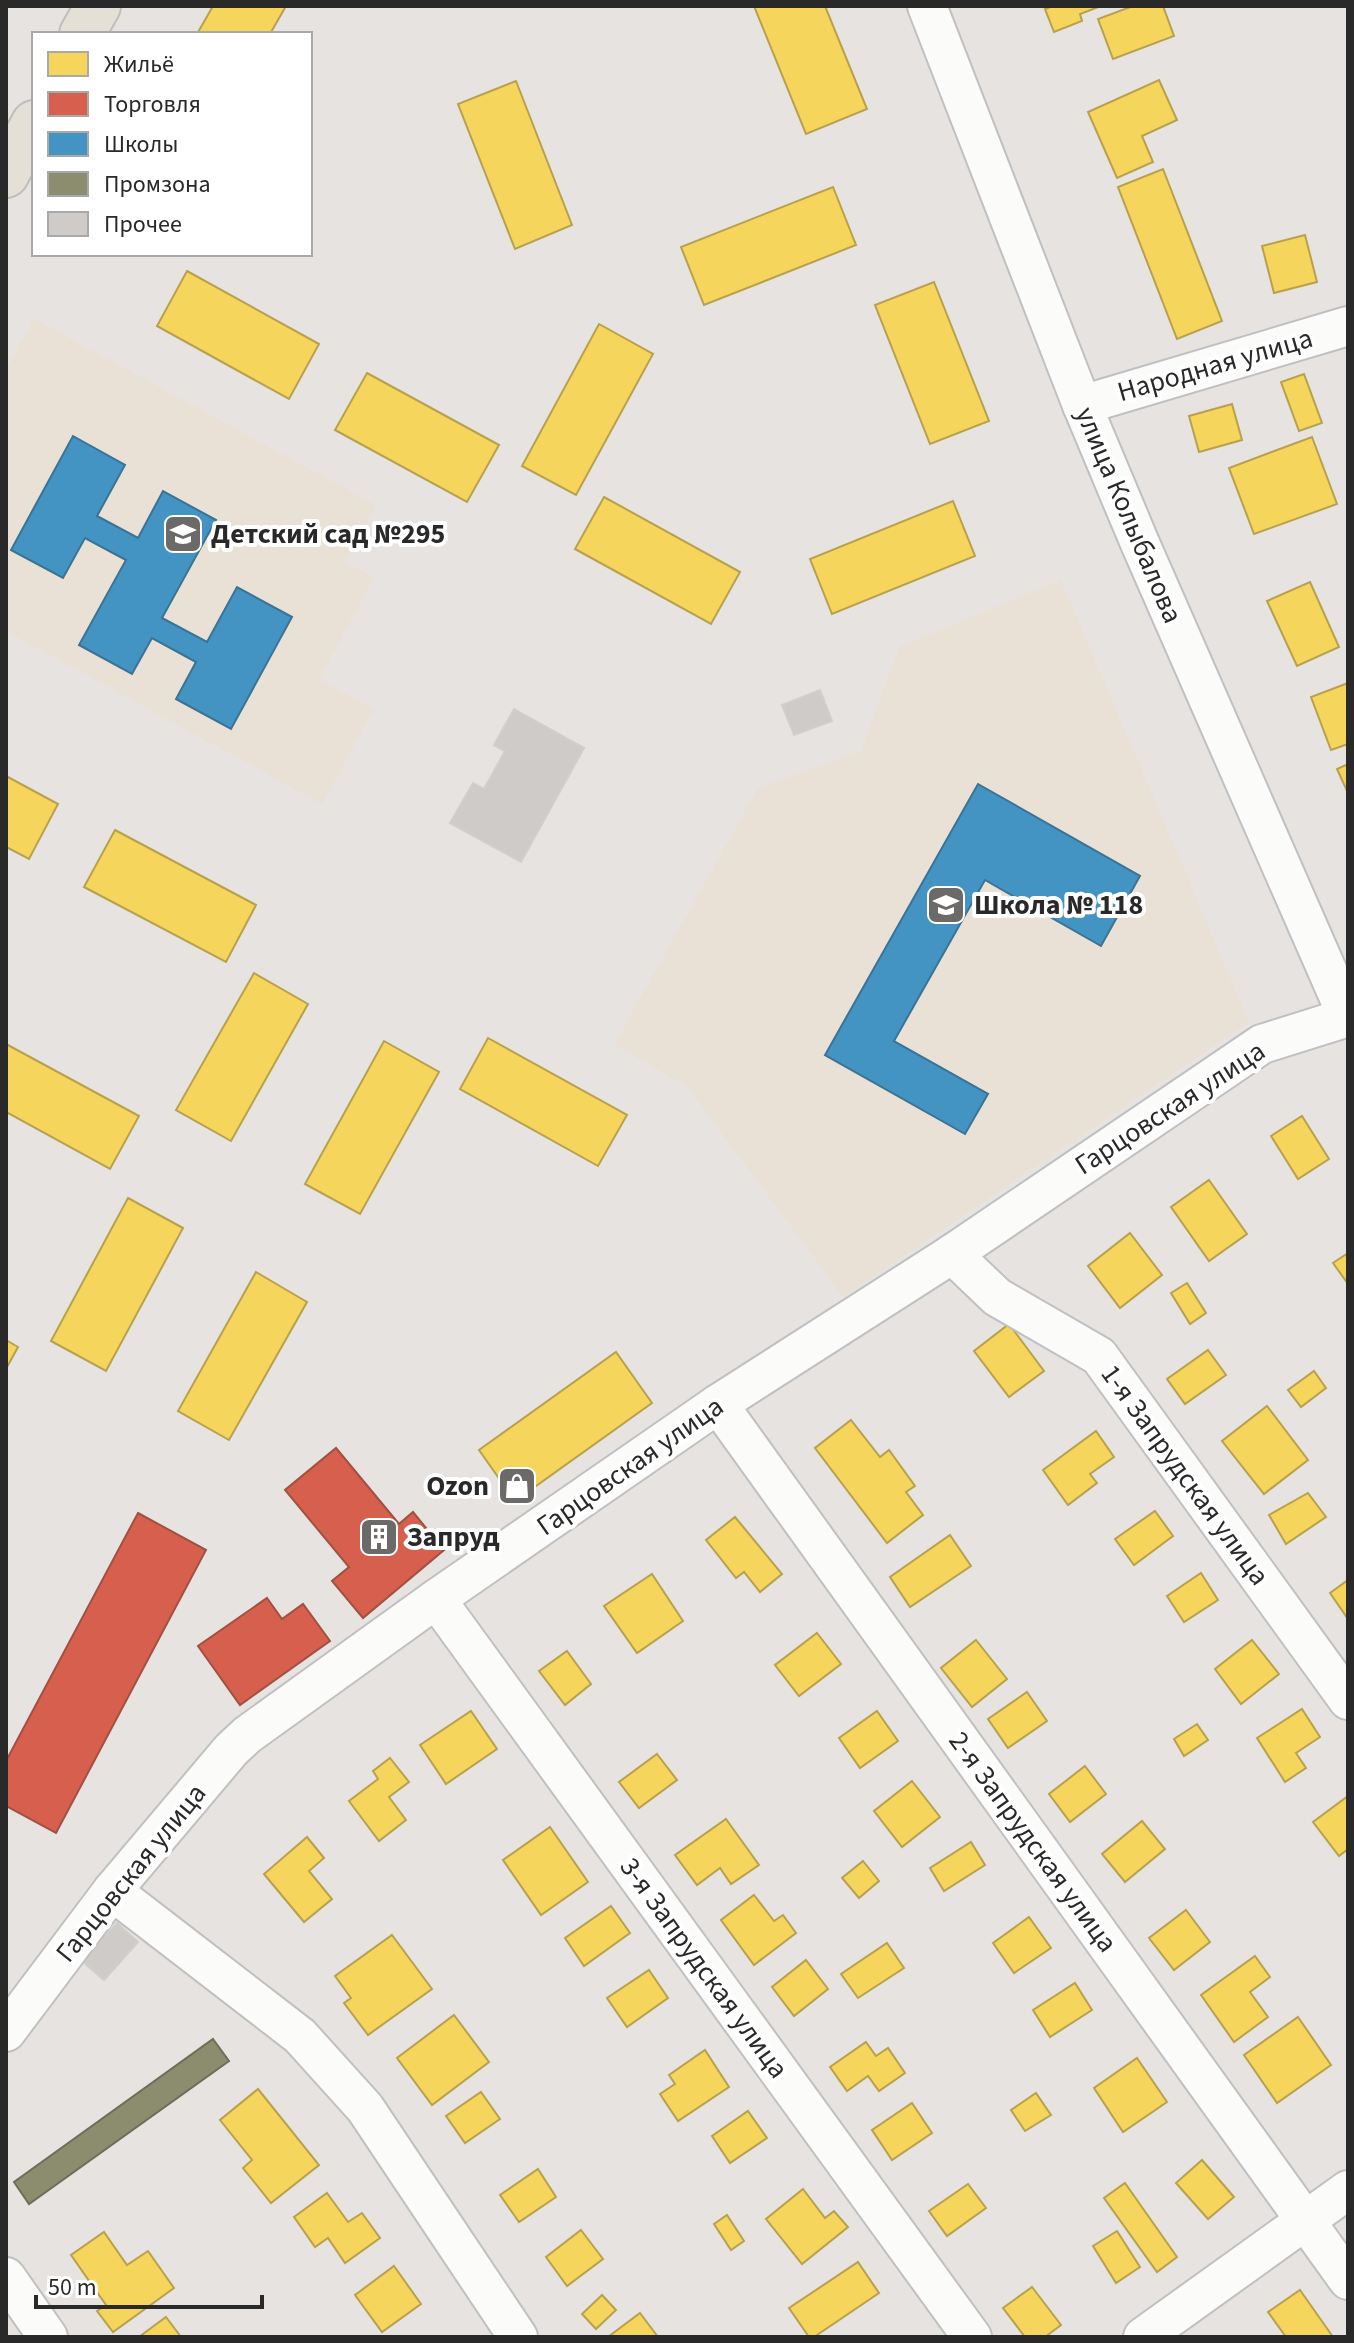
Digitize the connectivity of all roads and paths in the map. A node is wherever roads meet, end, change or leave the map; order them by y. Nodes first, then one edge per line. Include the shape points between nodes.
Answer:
1 (98, 6) edge
2 (927, 6) edge
3 (83, 32) edge
4 (32, 127) edge
5 (6, 175) edge
6 (1348, 326) edge
7 (1082, 405) junction
8 (1348, 1017) edge
9 (952, 1254) junction
10 (718, 1404) junction
11 (436, 1599) junction
12 (1348, 1700) edge
13 (112, 1891) junction
14 (6, 2032) edge
15 (1348, 2190) edge
16 (1305, 2221) junction
17 (6, 2277) edge
18 (1348, 2280) edge
19 (48, 2337) edge
20 (518, 2337) edge
21 (972, 2337) edge
22 (1143, 2337) edge

1 - 3 main road
2 - 7 street, улица Колыбалова
4 - 5 main road
6 - 7 street, Народная улица
7 - 8 street, улица Колыбалова
8 - 9 street, Гарцовская улица via 1262,1044
9 - 10 street, Гарцовская улица
9 - 12 street, 1-я Запрудская улица via 997,1297 1099,1356
10 - 11 street, Гарцовская улица
10 - 16 street, 2-я Запрудская улица
11 - 13 street, Гарцовская улица via 247,1735
11 - 21 street, 3-я Запрудская улица
13 - 14 street, Гарцовская улица
13 - 20 street via 300,2036 365,2108
15 - 16 street
16 - 18 street, 2-я Запрудская улица
16 - 22 street
17 - 19 street

